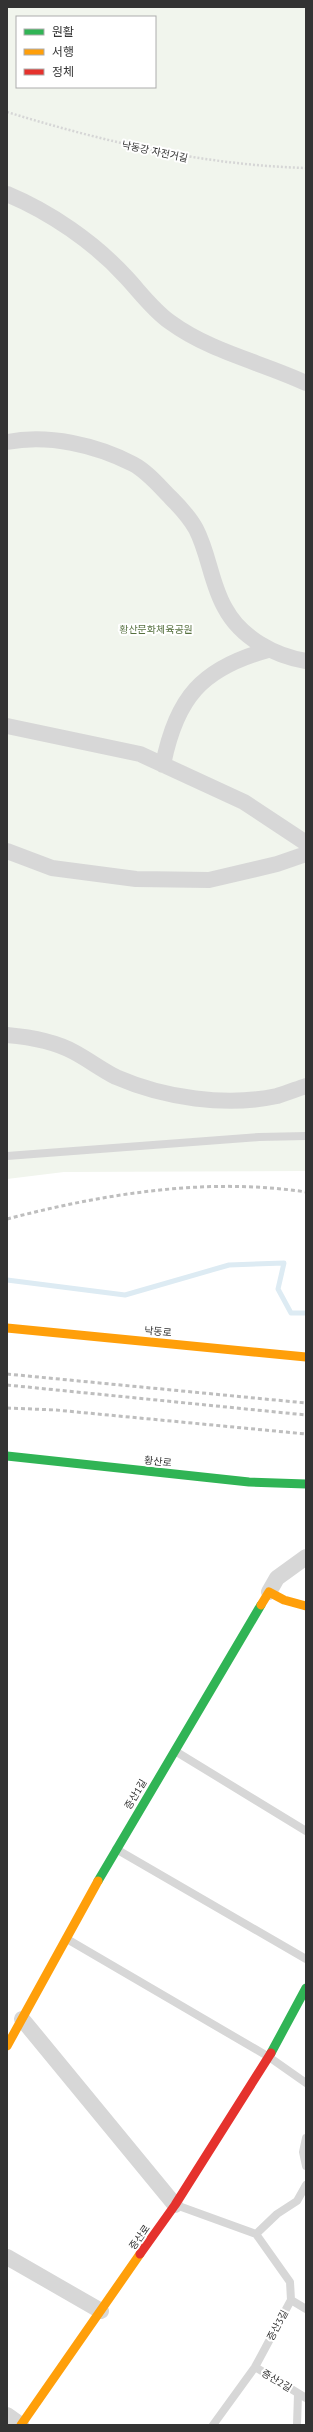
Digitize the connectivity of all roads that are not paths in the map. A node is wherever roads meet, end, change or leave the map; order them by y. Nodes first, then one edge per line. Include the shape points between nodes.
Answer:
1 (7, 194) edge
2 (306, 382) edge
3 (7, 442) edge
4 (268, 650) junction
5 (306, 661) edge
6 (7, 726) edge
7 (163, 765) junction
8 (306, 843) edge
9 (7, 851) edge
10 (306, 854) edge
11 (7, 1035) edge
12 (306, 1086) edge
13 (306, 1136) edge
14 (7, 1156) edge
15 (7, 1328) edge
16 (306, 1356) edge
17 (7, 1456) edge
18 (306, 1484) edge
19 (306, 1557) edge
20 (269, 1592) junction
21 (306, 1606) edge
22 (174, 1750) junction
23 (306, 1831) edge
24 (116, 1849) junction
25 (66, 1939) junction
26 (306, 1959) edge
27 (305, 1990) edge
28 (22, 2019) junction
29 (7, 2046) edge
30 (268, 2057) junction
31 (306, 2083) edge
32 (306, 2138) edge
33 (306, 2166) edge
34 (306, 2185) edge
35 (175, 2204) junction
36 (256, 2234) junction
37 (7, 2256) edge
38 (291, 2300) junction
39 (306, 2309) edge
40 (101, 2311) junction
41 (255, 2367) junction
42 (298, 2394) junction
43 (306, 2398) edge
44 (7, 2415) edge
45 (22, 2425) edge
46 (213, 2425) edge
47 (297, 2425) edge

1 - 2 street via 46,214 102,253 171,323 225,353 257,362
3 - 4 street via 40,439 74,443 134,464 156,482 195,527 225,609 245,632
4 - 5 street
4 - 7 street via 224,665 207,676 178,714 168,737
6 - 7 street via 140,754
7 - 8 street via 244,802
9 - 10 street via 52,868 136,879 195,880 209,880 277,864
11 - 12 street via 42,1040 73,1051 116,1077 183,1095 228,1101 277,1096
13 - 14 lane via 259,1137
15 - 16 street, 낙동로
17 - 18 street, 황산로 via 249,1482
19 - 20 street via 277,1578
20 - 21 street via 284,1600
20 - 22 street, 증산1길
22 - 23 lane
22 - 24 street, 증산1길
24 - 25 street, 증산1길
24 - 26 lane
25 - 28 street, 증산1길
25 - 30 lane
27 - 30 street, 증산로
28 - 29 street, 증산1길
28 - 35 street
30 - 31 lane
30 - 35 street, 증산로
32 - 33 lane via 303,2152
34 - 36 lane via 297,2201 277,2214
35 - 36 lane
35 - 40 street, 증산로
36 - 38 lane, 증산3길 via 290,2282
37 - 40 street
38 - 39 lane
38 - 41 lane, 증산3길
40 - 45 street, 증산로
41 - 42 lane, 증산2길
41 - 46 lane, 증산3길
42 - 43 lane, 증산2길
42 - 47 lane, 증산2길
44 - 45 street

